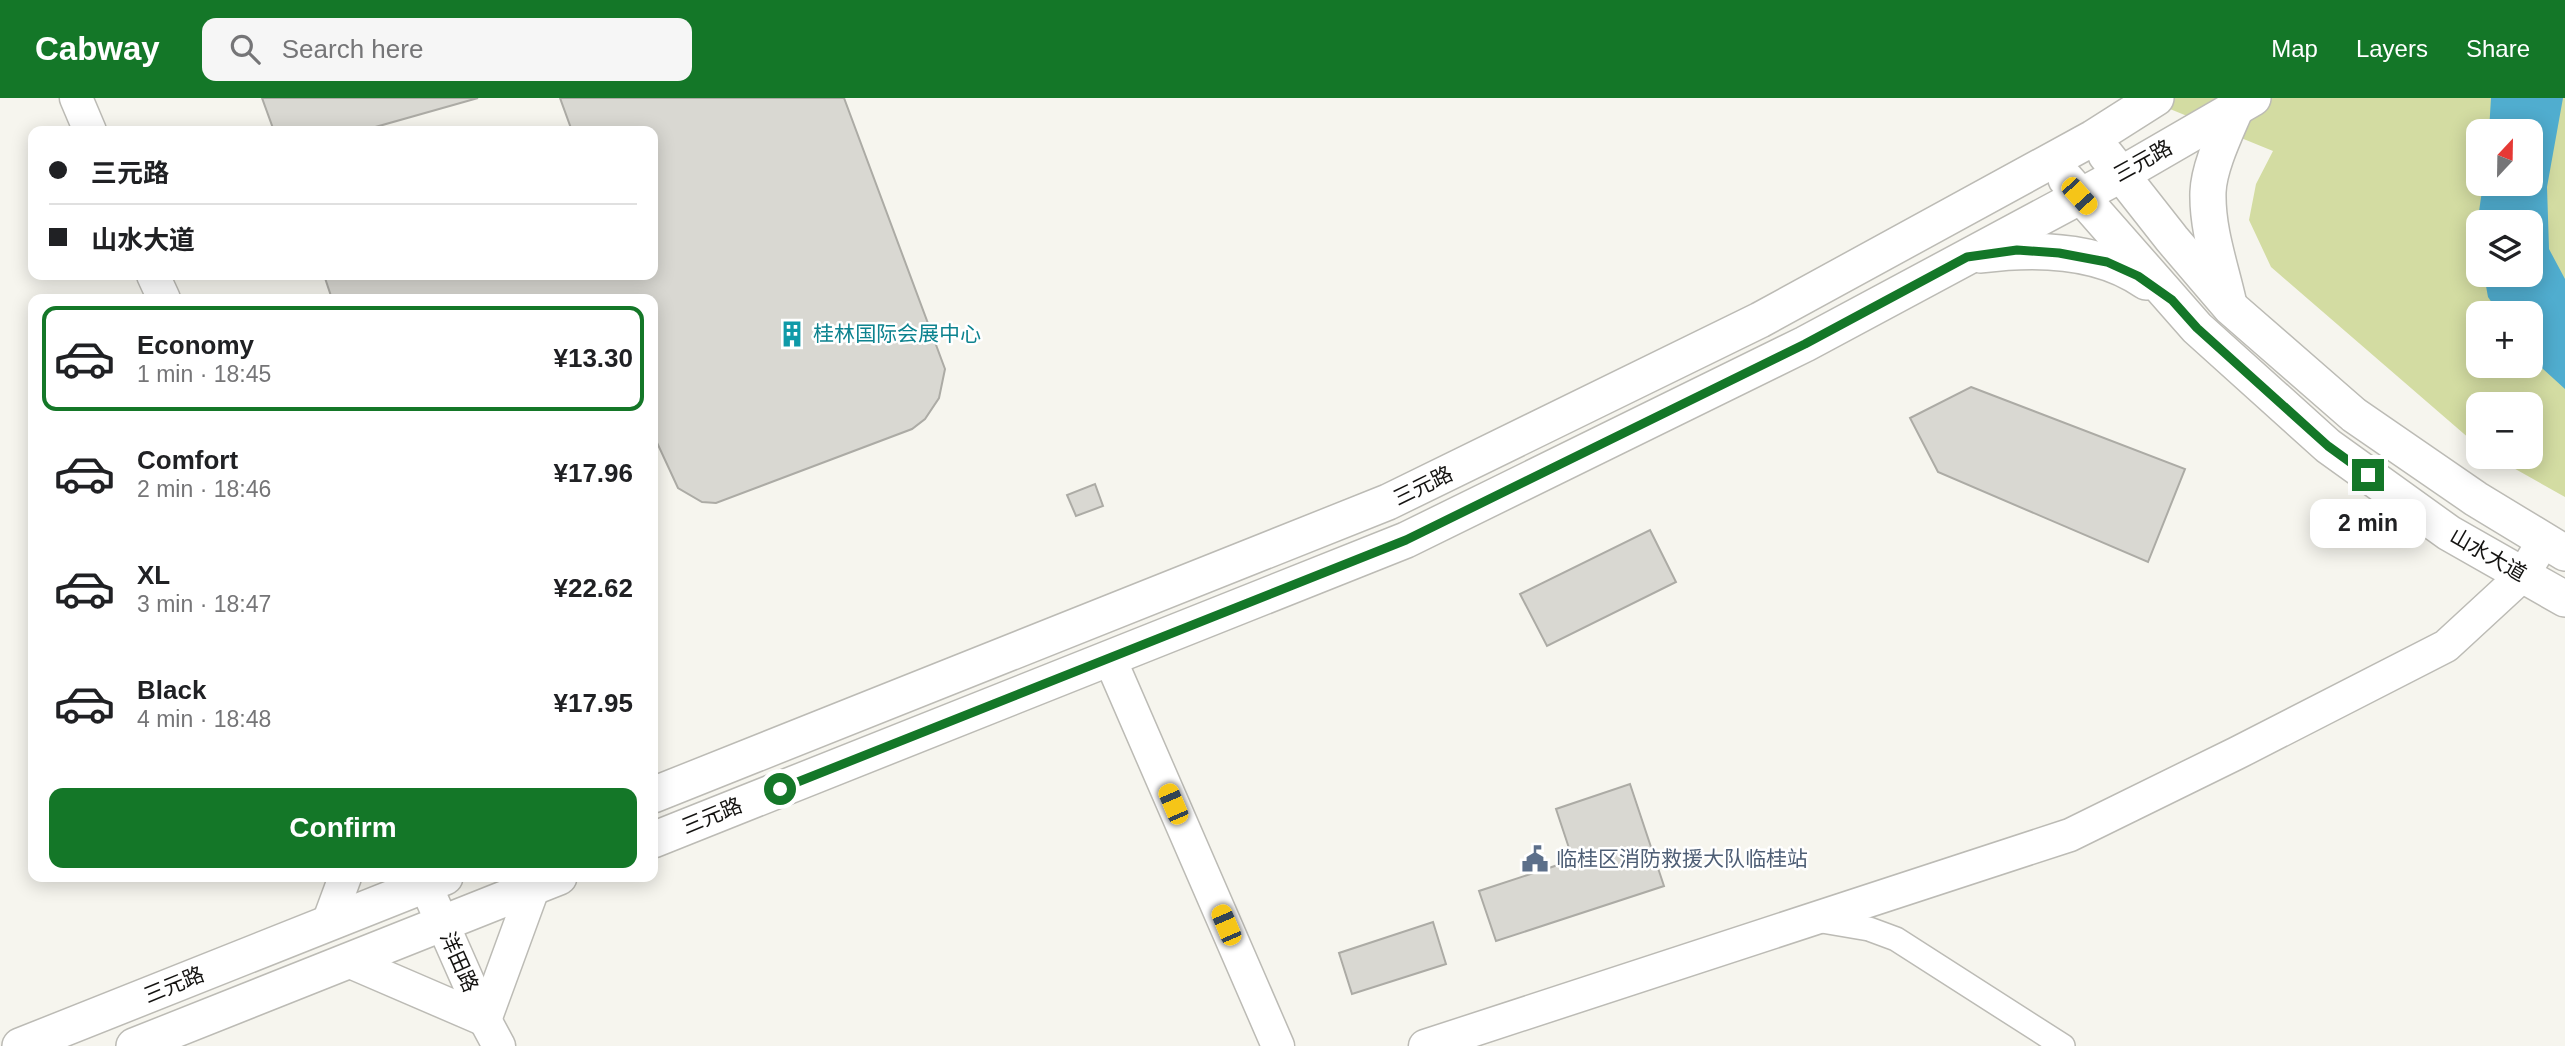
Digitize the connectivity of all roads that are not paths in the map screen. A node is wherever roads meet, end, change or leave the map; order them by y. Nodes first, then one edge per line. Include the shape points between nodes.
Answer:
1 (75, 98) edge
2 (2156, 98) edge
3 (2244, 103) edge
4 (88, 126) edge
5 (2093, 138) junction
6 (2051, 160) junction
7 (2120, 175) junction
8 (2079, 196) junction
9 (1967, 257) junction
10 (2172, 300) junction
11 (2230, 307) junction
12 (2554, 547) edge
13 (2523, 575) junction
14 (2565, 599) edge
15 (1110, 659) junction
16 (658, 793) edge
17 (658, 838) edge
18 (343, 882) edge
19 (424, 882) edge
20 (432, 882) edge
21 (547, 882) edge
22 (1813, 920) junction
23 (328, 923) junction
24 (442, 923) junction
25 (348, 961) junction
26 (492, 1033) edge
27 (20, 1046) edge
28 (134, 1046) edge
29 (1278, 1046) edge
30 (1425, 1046) edge
31 (2063, 1046) edge

1 - 4 street
2 - 5 main road, 三元路
3 - 7 main road, 三元路
3 - 11 main road via 2218,153 2208,190 2211,232
5 - 6 main road, 三元路
5 - 7 main road, 山水大道
6 - 8 main road, 山水大道
6 - 16 main road, 三元路 via 1760,320 1388,502
7 - 8 main road, 三元路
7 - 11 main road, 山水大道
8 - 9 main road, 三元路
8 - 10 main road, 山水大道
9 - 10 main road via 2017,250 2107,262 2138,276
9 - 15 main road, 三元路 via 1805,344 1406,540
10 - 13 main road, 山水大道 via 2328,446 2449,533
11 - 12 main road, 山水大道 via 2354,415
12 - 13 street
13 - 14 main road, 山水大道
13 - 22 street via 2446,646 2070,835
15 - 17 main road, 三元路
15 - 29 street
18 - 23 street
19 - 23 main road, 三元路
20 - 24 street, 洋田路
21 - 24 main road, 三元路
21 - 26 street
22 - 30 street
22 - 31 street via 1870,929 1896,939
23 - 27 main road, 三元路
24 - 25 main road, 三元路
24 - 26 street, 洋田路
25 - 26 street
25 - 28 main road, 三元路

